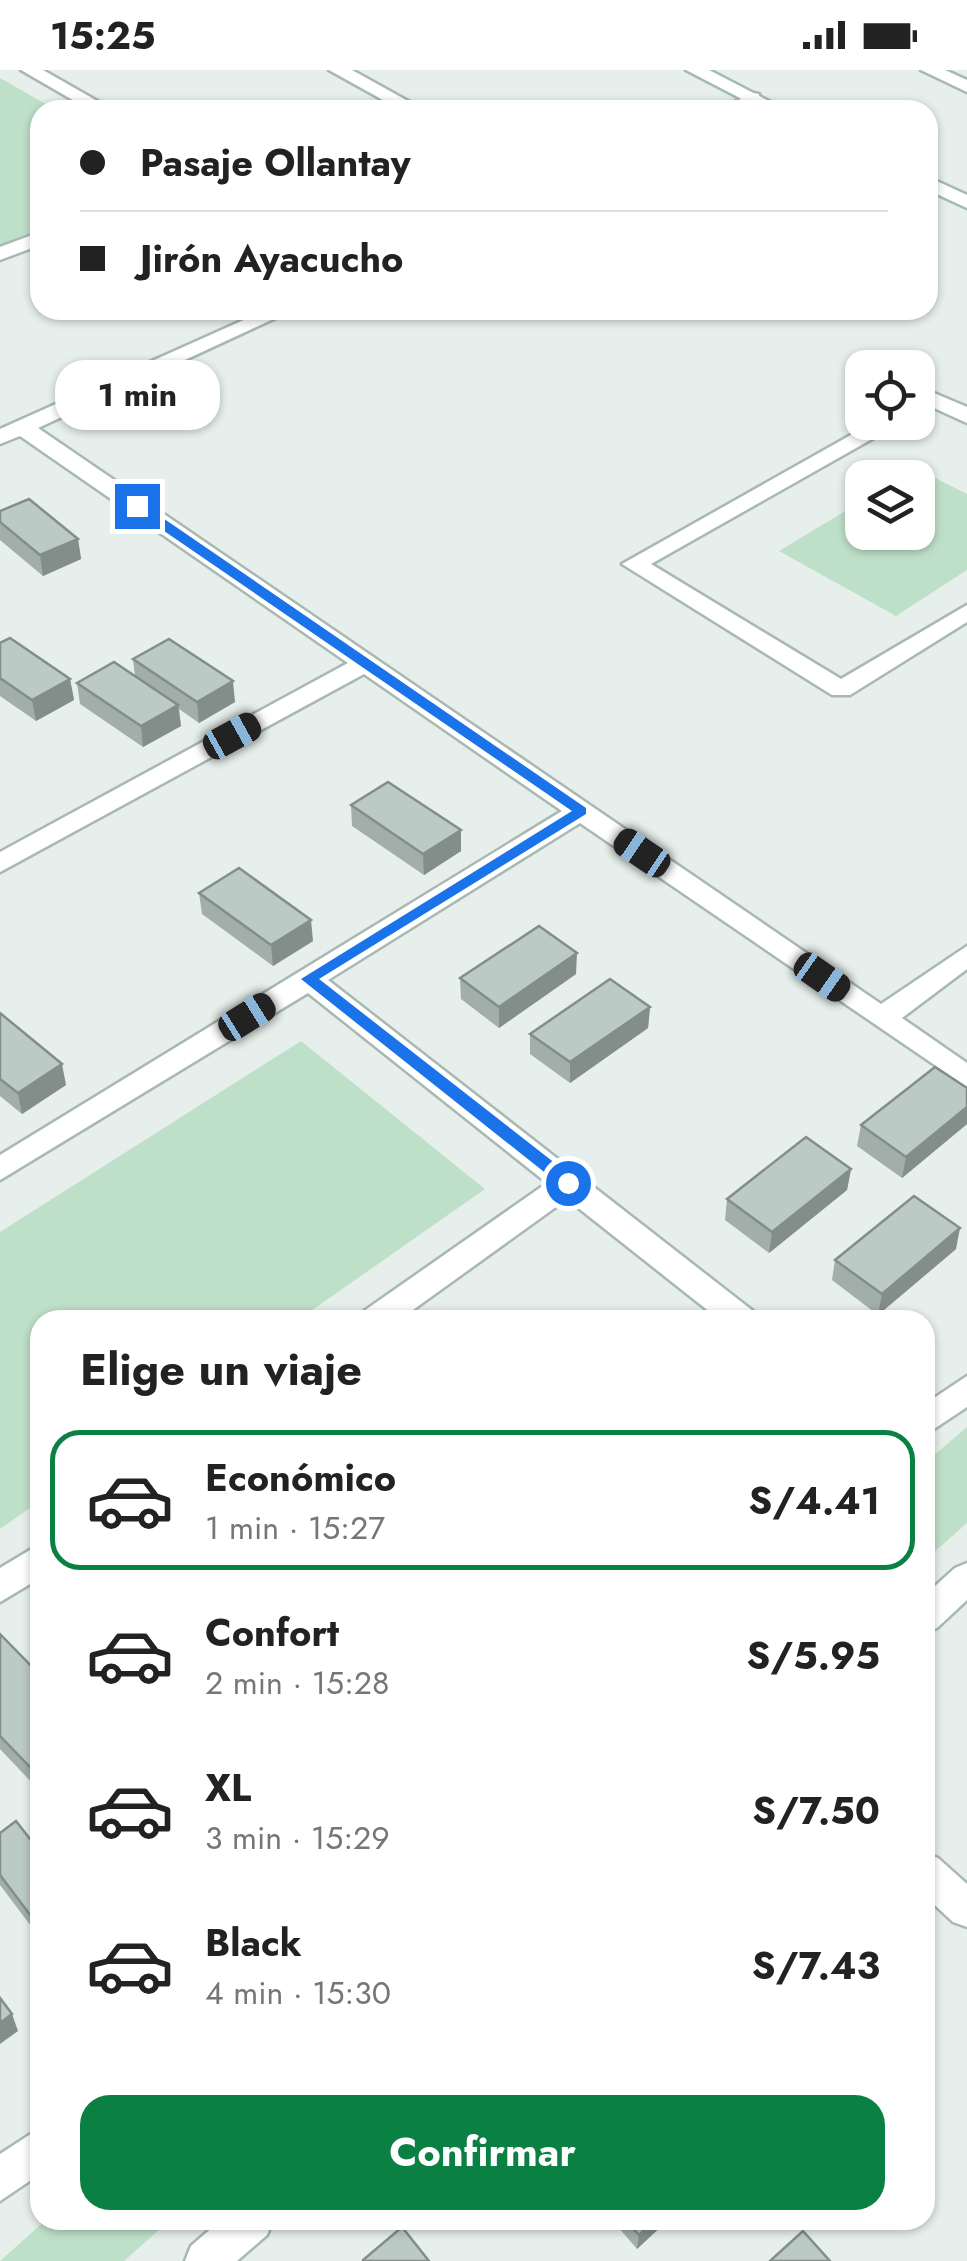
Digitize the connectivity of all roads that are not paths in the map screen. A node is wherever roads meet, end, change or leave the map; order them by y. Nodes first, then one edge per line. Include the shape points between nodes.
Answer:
1 (30, 70) edge
2 (338, 70) edge
3 (695, 70) edge
4 (930, 70) edge
5 (967, 87) edge
6 (753, 98) junction
7 (86, 100) edge
8 (396, 100) edge
9 (749, 100) edge
10 (757, 100) edge
11 (938, 188) edge
12 (967, 202) edge
13 (30, 242) edge
14 (0, 254) edge
15 (261, 320) edge
16 (935, 406) edge
17 (967, 416) edge
18 (11, 432) edge
19 (858, 440) edge
20 (967, 612) edge
21 (365, 663) junction
22 (582, 811) junction
23 (0, 863) edge
24 (967, 955) edge
25 (309, 979) junction
26 (882, 1018) junction
27 (967, 1076) edge
28 (0, 1169) edge
29 (568, 1183) junction
30 (389, 1310) edge
31 (729, 1310) edge
32 (967, 1389) edge
33 (935, 1414) edge
34 (30, 1565) edge
35 (967, 1578) edge
36 (0, 1587) edge
37 (935, 1608) edge
38 (935, 1881) edge
39 (967, 1909) edge
40 (30, 2156) edge
41 (0, 2180) edge
42 (241, 2230) edge
43 (206, 2261) edge

1 - 7 street
2 - 8 street
3 - 6 street
4 - 5 street
6 - 9 street
6 - 10 street
11 - 12 street
13 - 14 street
15 - 18 street
16 - 17 street
18 - 21 street
19 - 20 street via 634,564 841,690
21 - 22 street
21 - 23 street
22 - 25 street
22 - 26 street
24 - 26 street
25 - 28 street
25 - 29 street
26 - 27 street
29 - 30 street
29 - 31 street
32 - 33 street
34 - 36 street
35 - 37 street
38 - 39 street
40 - 41 street
42 - 43 street

